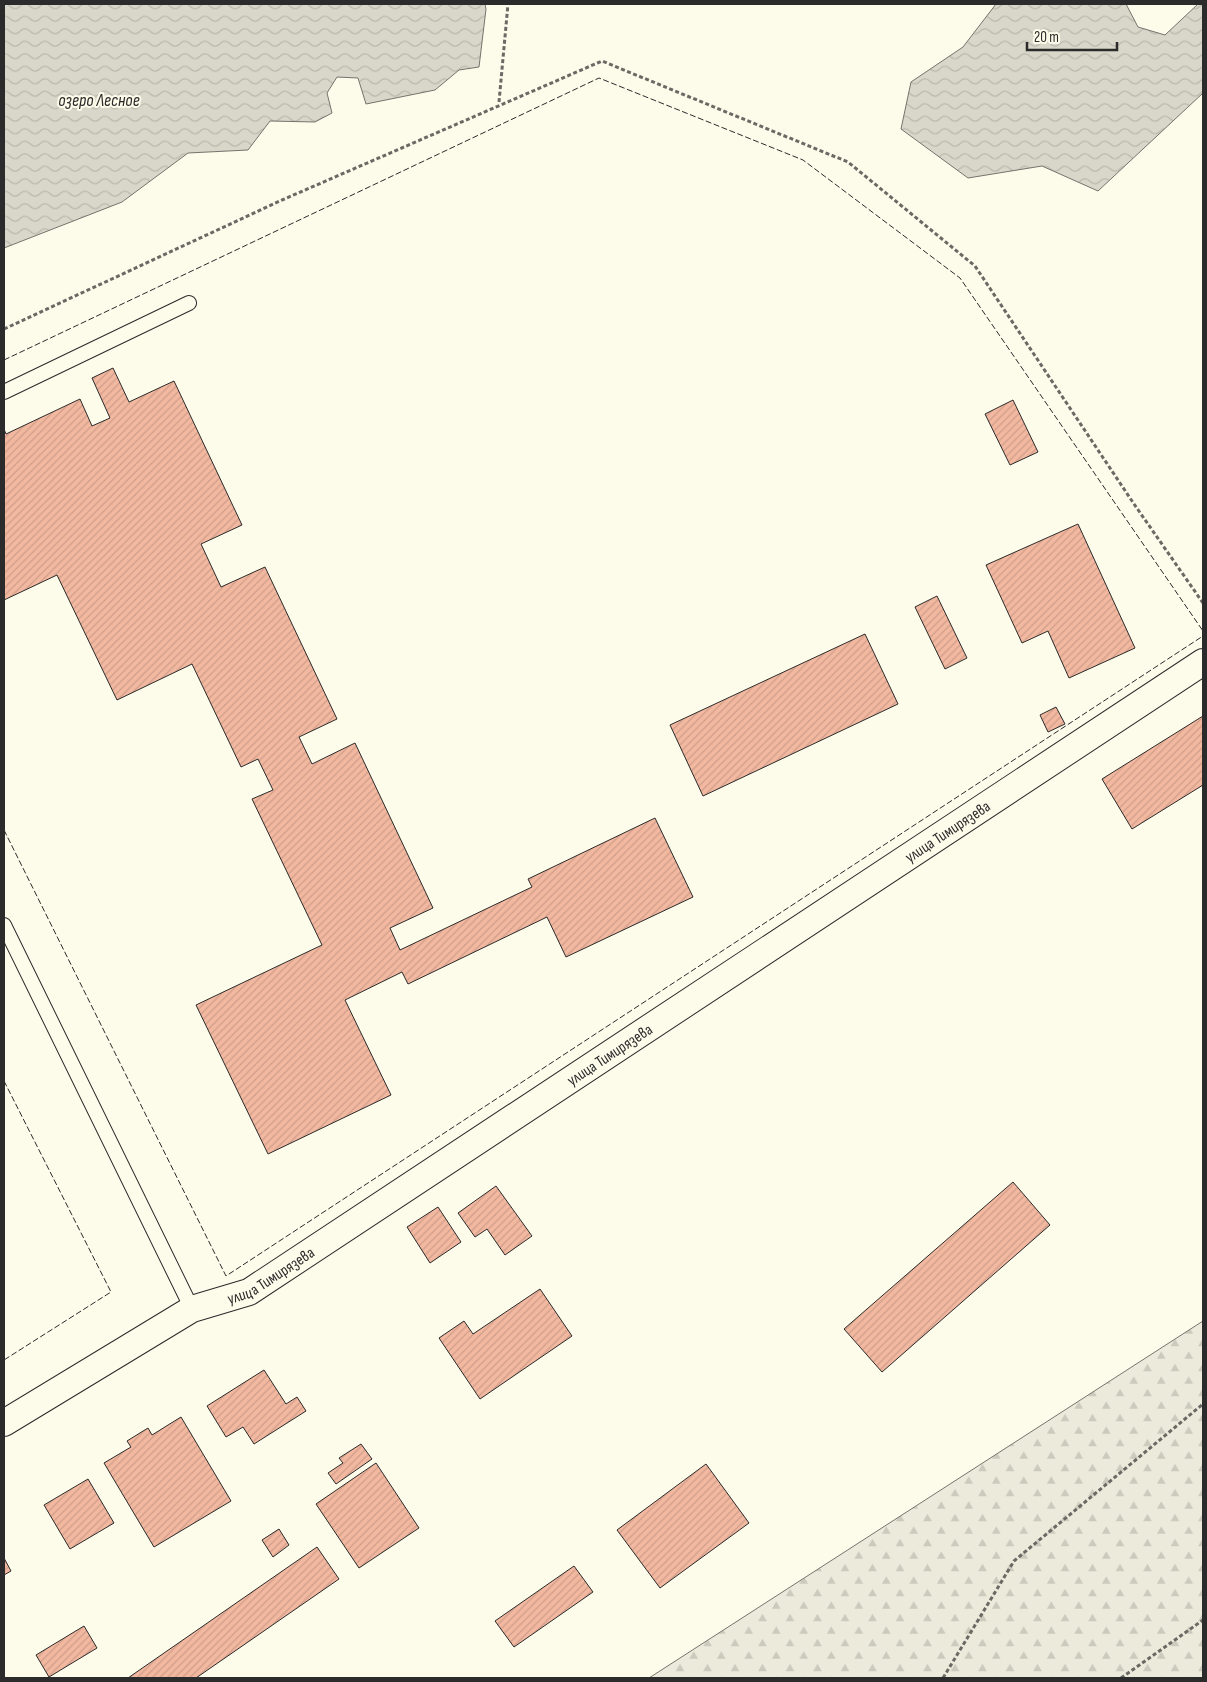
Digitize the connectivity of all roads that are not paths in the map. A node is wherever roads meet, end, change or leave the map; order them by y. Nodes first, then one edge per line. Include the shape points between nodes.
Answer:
1 (190, 303) dead end
2 (4, 392) edge
3 (1203, 662) edge
4 (4, 925) edge
5 (192, 1309) junction
6 (4, 1424) edge

1 - 2 lane
3 - 5 street, улица Тимирязева via 249,1292
4 - 5 lane
5 - 6 street, улица Тимирязева

